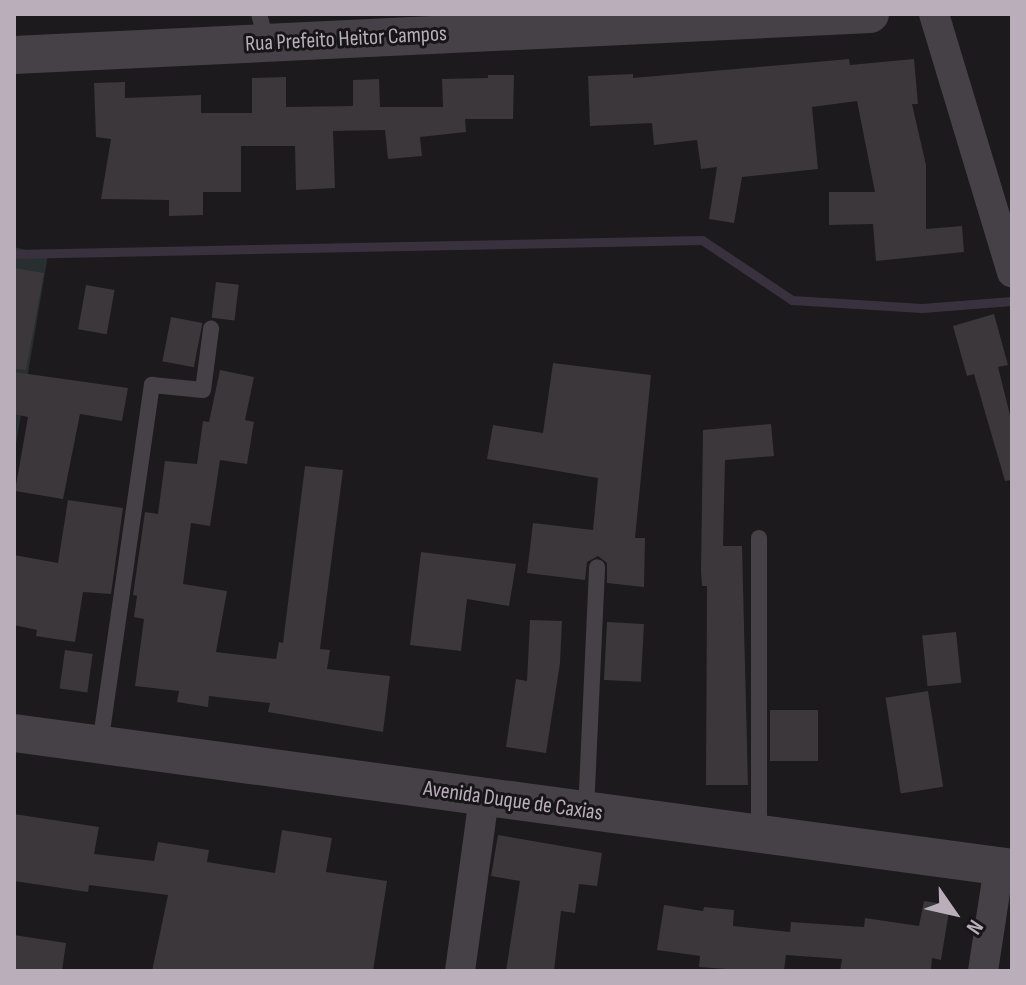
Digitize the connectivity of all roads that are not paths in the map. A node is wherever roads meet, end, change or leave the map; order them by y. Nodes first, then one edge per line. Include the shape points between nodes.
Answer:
1 (870, 14) edge
2 (934, 14) edge
3 (263, 29) edge
4 (14, 55) edge
5 (1012, 272) edge
6 (211, 329) dead end
7 (759, 538) dead end
8 (597, 567) dead end
9 (14, 733) edge
10 (100, 745) junction
11 (484, 797) junction
12 (586, 811) junction
13 (759, 834) junction
14 (1005, 867) edge
15 (460, 971) edge
16 (983, 971) edge

1 - 3 street, Rua Prefeito Heitor Campos
2 - 5 street
3 - 4 street, Rua Prefeito Heitor Campos
6 - 10 lane via 203,390 152,385
7 - 13 lane
8 - 12 lane
9 - 10 street, Avenida Duque de Caxias
10 - 11 street, Avenida Duque de Caxias
11 - 12 street, Avenida Duque de Caxias
11 - 15 street
12 - 13 street, Avenida Duque de Caxias
13 - 14 street, Avenida Duque de Caxias
14 - 16 street

